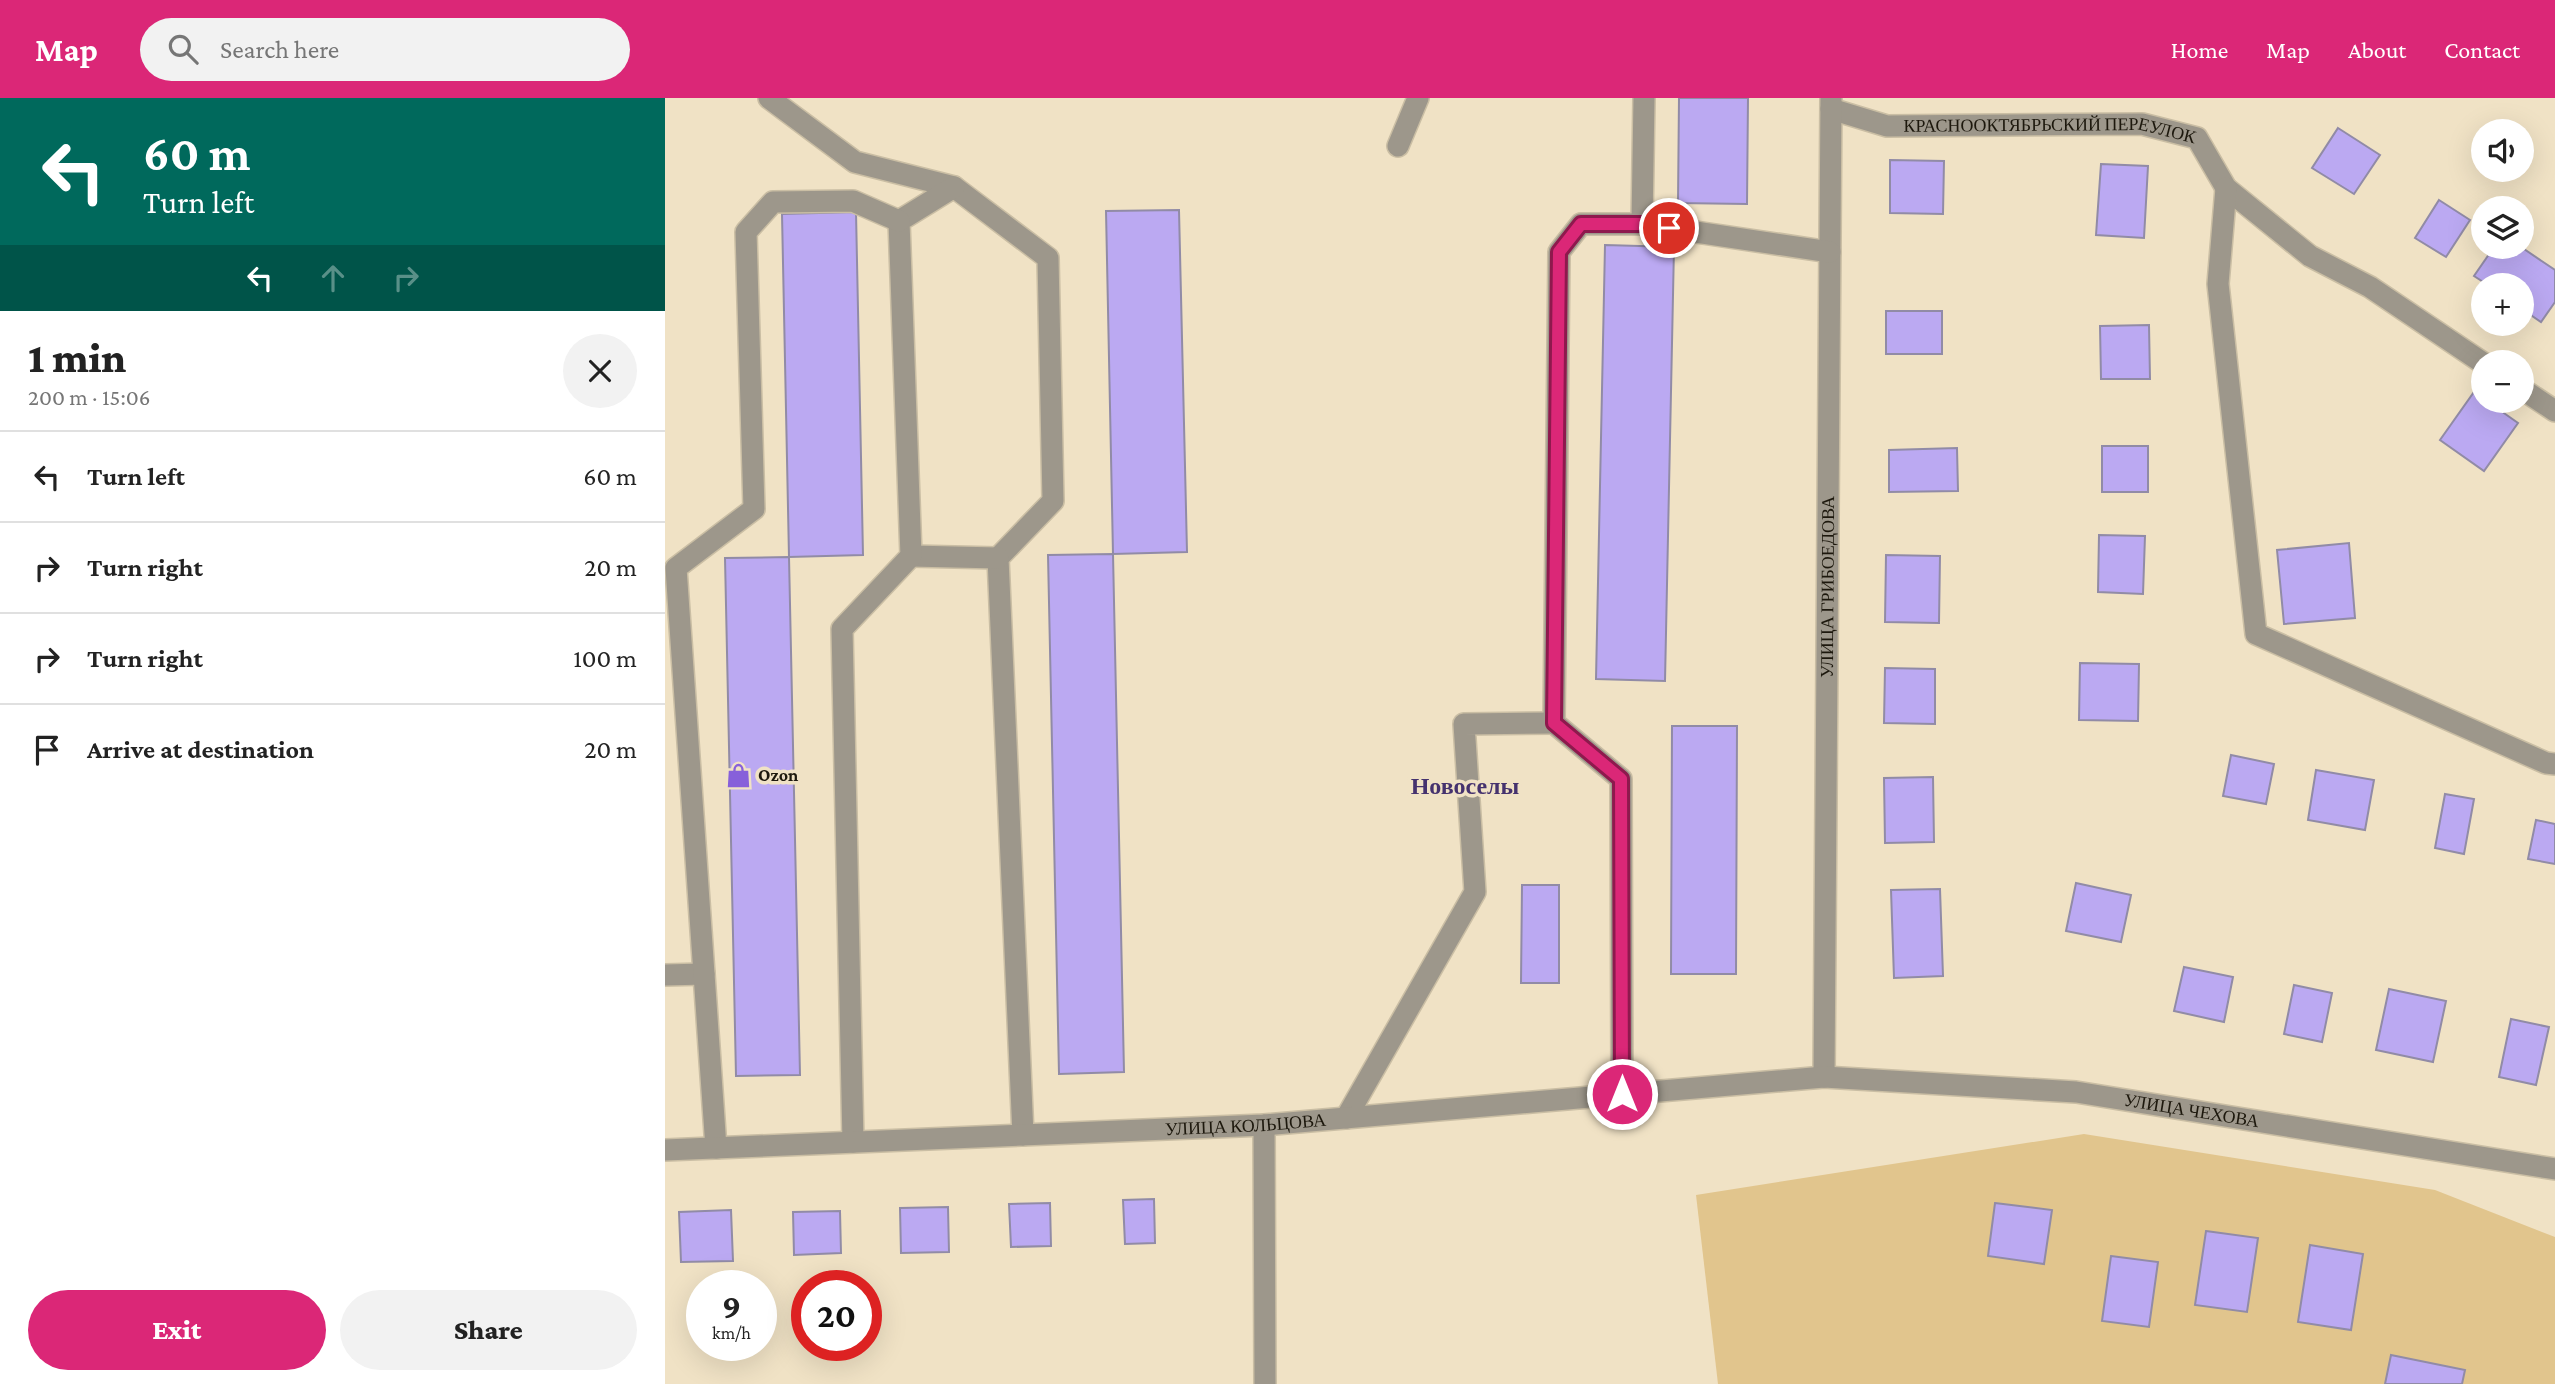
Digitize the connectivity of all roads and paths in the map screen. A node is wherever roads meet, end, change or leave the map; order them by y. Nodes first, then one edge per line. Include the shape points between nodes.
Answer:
1 (769, 98) edge
2 (1418, 98) edge
3 (1644, 98) edge
4 (1831, 103) edge
5 (1398, 146) dead end
6 (954, 187) junction
7 (2226, 188) junction
8 (899, 221) junction
9 (1642, 224) junction
10 (1830, 252) junction
11 (2471, 355) edge
12 (2534, 396) edge
13 (2555, 411) edge
14 (911, 556) junction
15 (998, 558) junction
16 (1554, 723) junction
17 (2555, 764) edge
18 (704, 974) junction
19 (665, 975) edge
20 (1824, 1077) junction
21 (1622, 1094) junction
22 (1346, 1118) junction
23 (1264, 1125) junction
24 (1023, 1135) junction
25 (853, 1142) junction
26 (716, 1148) junction
27 (665, 1150) edge
28 (2555, 1169) edge
29 (1265, 1384) edge

1 - 6 street via 855,162
2 - 5 street
3 - 9 street
4 - 7 street, КРАСНООКТЯБРЬСКИЙ ПЕРЕУЛОК via 1887,126 2142,124 2197,138
4 - 10 street, УЛИЦА ГРИБОЕДОВА
6 - 8 street
6 - 15 street via 1048,258 1053,501
7 - 11 street, КРАСНООКТЯБРЬСКИЙ ПЕРЕУЛОК via 2310,257 2370,287
7 - 17 street via 2218,284 2256,634
8 - 14 street
8 - 18 street via 853,201 773,202 745,232 754,509 676,568
9 - 10 street
9 - 16 street via 1581,224 1559,252
10 - 20 street, УЛИЦА ГРИБОЕДОВА
12 - 13 street
14 - 15 street
14 - 25 street via 842,629
15 - 24 street
16 - 21 street via 1621,779
16 - 22 street via 1464,724 1475,892
18 - 19 street
18 - 26 street
20 - 21 street, УЛИЦА КОЛЬЦОВА
20 - 28 street, УЛИЦА ЧЕХОВА via 2076,1093
21 - 22 street, УЛИЦА КОЛЬЦОВА
22 - 23 street, УЛИЦА КОЛЬЦОВА
23 - 24 street, УЛИЦА КОЛЬЦОВА
23 - 29 street
24 - 25 street, УЛИЦА КОЛЬЦОВА
25 - 26 street, УЛИЦА КОЛЬЦОВА
26 - 27 street, УЛИЦА КОЛЬЦОВА

